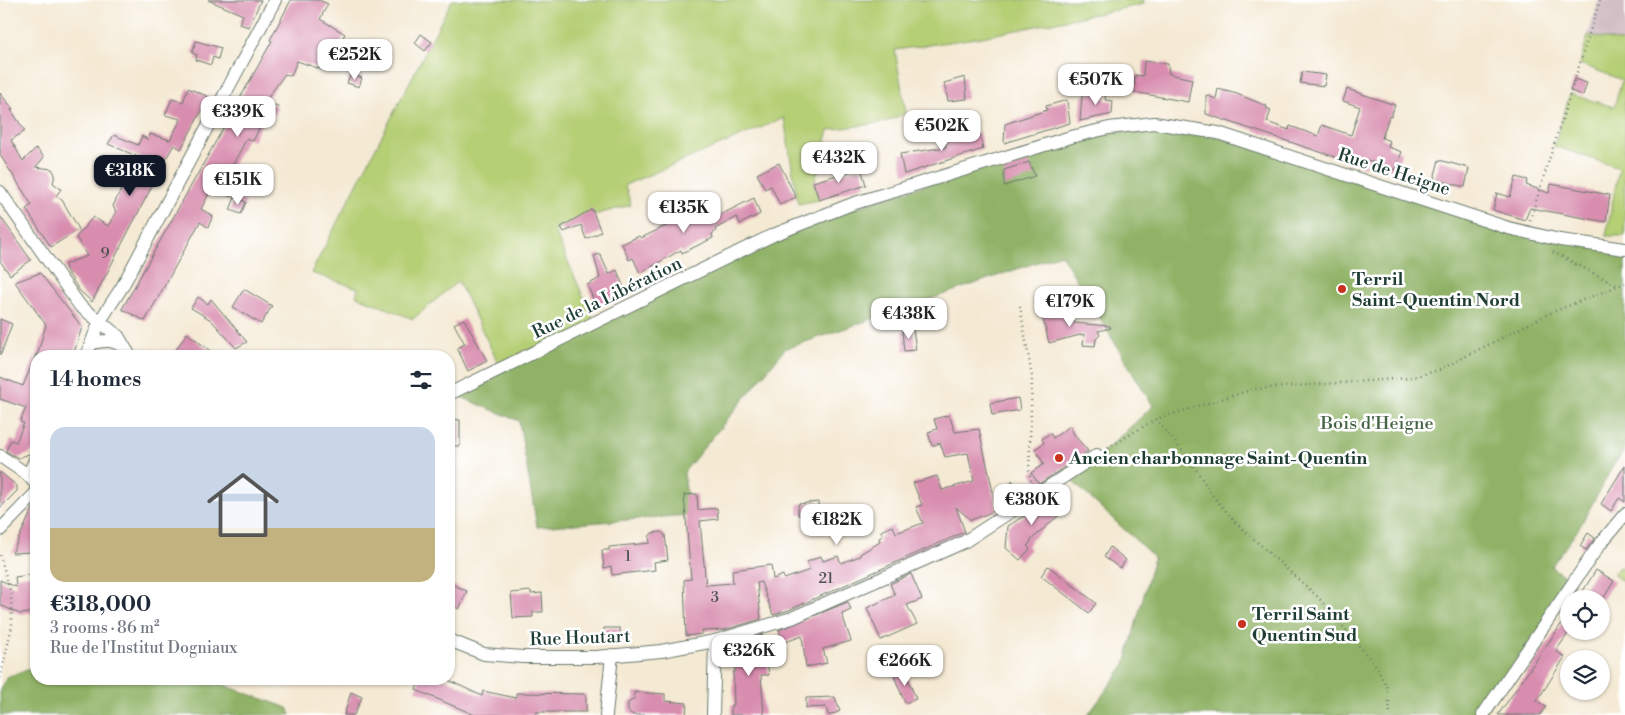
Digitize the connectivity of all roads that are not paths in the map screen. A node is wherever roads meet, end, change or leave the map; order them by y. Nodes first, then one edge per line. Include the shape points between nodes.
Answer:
1 (275, 0) edge
2 (1154, 123) joint
3 (0, 192) edge
4 (1625, 249) edge
5 (100, 321) junction
6 (92, 343) junction
7 (89, 350) edge
8 (125, 350) edge
9 (127, 350) edge
10 (455, 391) edge
11 (1097, 455) road end
12 (0, 456) edge
13 (30, 478) edge
14 (30, 499) edge
15 (1625, 514) edge
16 (1, 530) edge
17 (715, 641) junction
18 (455, 642) edge
19 (612, 655) junction
20 (606, 715) edge
21 (713, 715) edge
22 (1483, 715) edge

1 - 5 street via 122,287
2 - 4 street, Rue de Heigne via 1218,133 1484,221 1544,237
2 - 10 street, Rue de la Libération via 1109,128 1071,137 820,216 773,235
3 - 5 street via 80,306
5 - 6 street
5 - 9 street via 118,336
6 - 7 street
6 - 8 street via 103,340 117,342
11 - 17 street, Rue Houtart via 964,542 928,560 792,618
12 - 13 street
14 - 16 street
15 - 22 street
17 - 19 street, Rue Houtart via 660,651
17 - 21 street
18 - 19 street, Rue Houtart via 484,654 523,657
19 - 20 street

